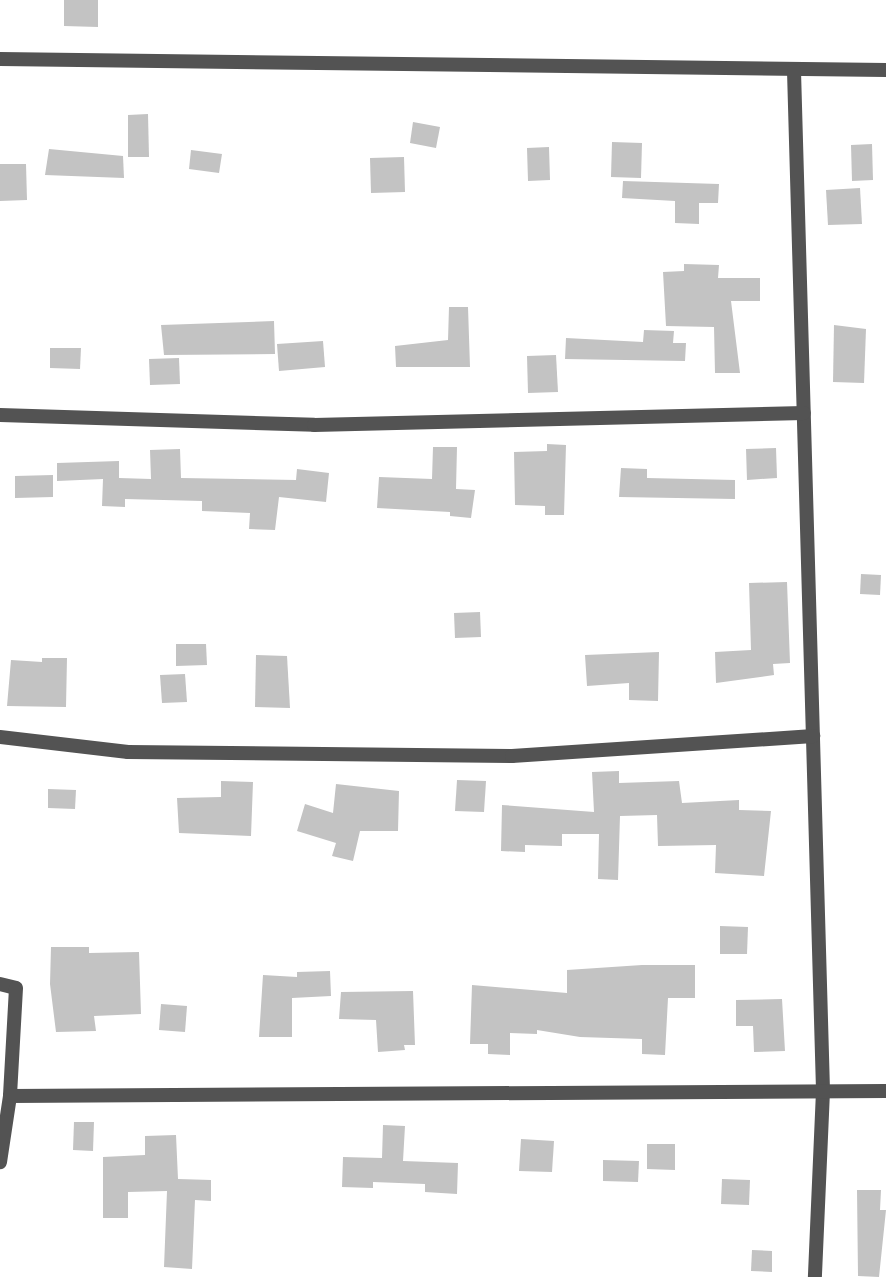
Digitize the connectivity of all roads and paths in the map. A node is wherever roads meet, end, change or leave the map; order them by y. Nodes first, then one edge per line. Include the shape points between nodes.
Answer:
1 (0, 59) edge
2 (886, 69) edge
3 (794, 71) junction
4 (804, 412) junction
5 (0, 415) edge
6 (813, 736) junction
7 (0, 737) edge
8 (0, 984) edge
9 (823, 1091) junction
10 (886, 1091) edge
11 (10, 1096) junction
12 (0, 1162) edge
13 (815, 1277) edge

1 - 3 street
2 - 3 street
3 - 4 street
4 - 5 street via 314,425
4 - 6 street
6 - 7 street via 512,756 128,752
6 - 9 street
8 - 11 street via 16,988
9 - 10 street
9 - 11 street
9 - 13 street
11 - 12 street

